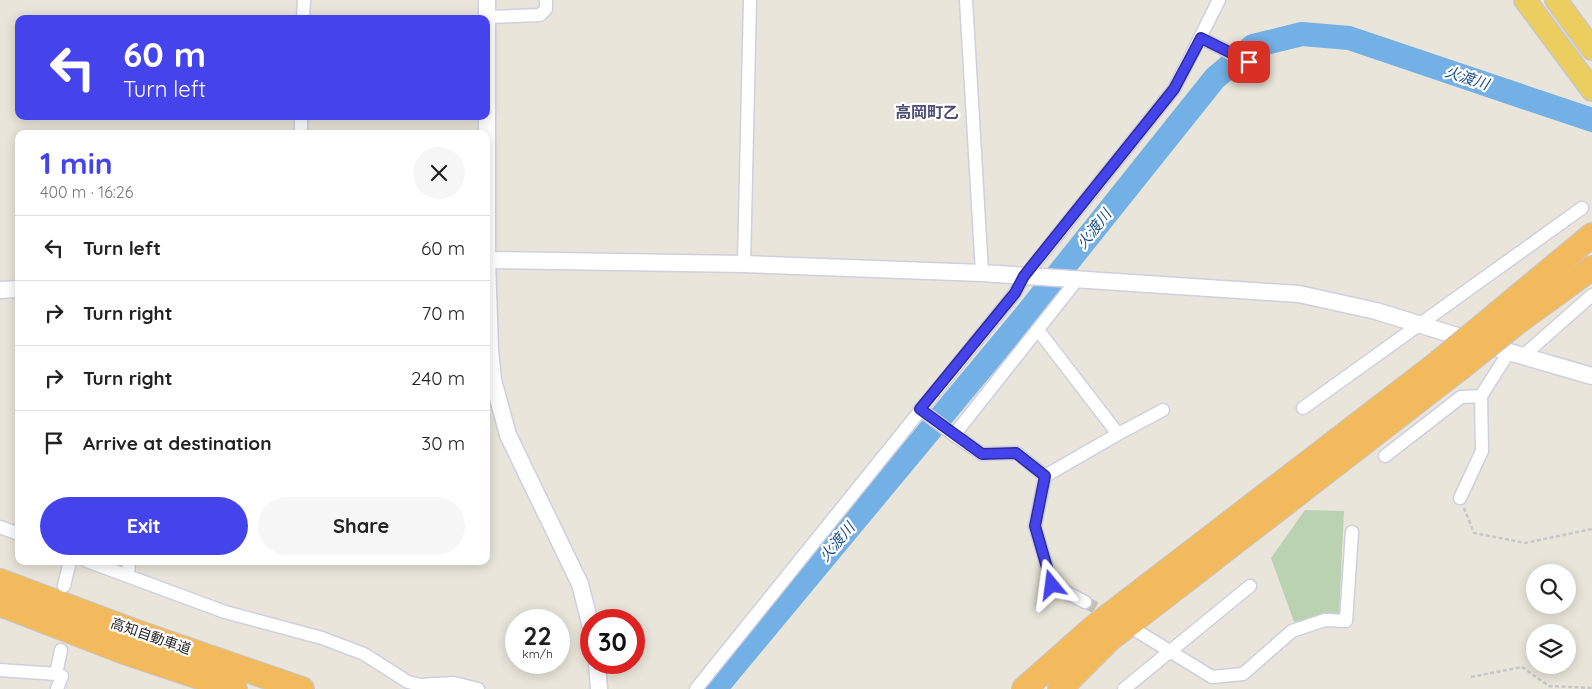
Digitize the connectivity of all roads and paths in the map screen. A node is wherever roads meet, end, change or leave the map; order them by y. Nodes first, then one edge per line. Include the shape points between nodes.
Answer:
1 (304, 0) edge
2 (486, 0) edge
3 (546, 0) edge
4 (750, 0) edge
5 (966, 0) edge
6 (1218, 0) edge
7 (1525, 0) edge
8 (1556, 0) edge
9 (302, 15) edge
10 (487, 15) edge
11 (490, 17) edge
12 (1201, 38) junction
13 (1592, 49) edge
14 (1262, 69) dead end
15 (1592, 90) edge
16 (1582, 208) dead end
17 (1592, 235) edge
18 (490, 260) edge
19 (744, 264) junction
20 (1592, 268) edge
21 (982, 273) junction
22 (1028, 277) junction
23 (1072, 280) junction
24 (15, 289) edge
25 (0, 290) edge
26 (1592, 295) edge
27 (1506, 319) junction
28 (1418, 324) junction
29 (1038, 330) junction
30 (490, 349) edge
31 (1516, 354) junction
32 (1449, 365) junction
33 (1592, 376) edge
34 (1481, 396) junction
35 (1304, 408) dead end
36 (1163, 410) dead end
37 (923, 411) junction
38 (951, 433) junction
39 (1118, 434) junction
40 (1385, 456) dead end
41 (1045, 476) junction
42 (1460, 498) joint
43 (0, 527) edge
44 (1592, 529) edge
45 (1352, 532) dead end
46 (15, 533) edge
47 (69, 565) edge
48 (98, 565) edge
49 (129, 565) edge
50 (128, 576) junction
51 (0, 581) edge
52 (64, 586) dead end
53 (1250, 586) dead end
54 (1085, 602) tunnel mouth
55 (0, 604) edge
56 (586, 609) edge
57 (1137, 631) dead end
58 (61, 650) dead end
59 (1172, 652) junction
60 (0, 670) edge
61 (56, 674) junction
62 (598, 674) edge
63 (1472, 677) dead end
64 (1592, 688) edge
65 (57, 689) edge
66 (235, 689) edge
67 (302, 689) edge
68 (478, 689) edge
69 (600, 689) edge
70 (696, 689) edge
71 (1024, 689) edge
72 (1060, 689) edge
73 (1124, 689) edge

1 - 9 street
2 - 10 street
3 - 11 street via 546,9 540,15
4 - 19 street
5 - 21 street
6 - 12 street
7 - 15 highway
8 - 13 highway
12 - 14 street
12 - 22 street via 1174,89
16 - 28 street
17 - 27 highway
18 - 19 street
19 - 21 street
20 - 27 highway
21 - 22 street
22 - 23 street
22 - 37 street
23 - 28 street via 1299,294
23 - 29 street
24 - 25 street
26 - 31 street
27 - 32 highway, bridge
28 - 31 street
28 - 35 street
29 - 38 street
29 - 39 street
30 - 56 street via 493,380 508,435 580,584
31 - 33 street
31 - 34 street
32 - 71 highway via 1094,627
32 - 72 highway via 1110,639
34 - 40 street via 1461,397
34 - 42 street via 1482,451
36 - 39 street
37 - 38 street
37 - 70 street
38 - 41 street via 982,454 1016,453
39 - 41 street
41 - 54 street via 1035,526 1052,585
42 - 44 path via 1474,533 1524,542
43 - 46 street
45 - 59 street via 1346,621 1325,620 1292,630 1243,674 1212,677
47 - 52 street
48 - 50 street
49 - 50 street
50 - 68 street via 225,612 322,638 364,654 408,682 421,685 454,683
51 - 67 highway, 高知自動車道
53 - 59 street
55 - 66 highway, 高知自動車道 via 124,652
57 - 59 street
58 - 61 street
59 - 73 street
60 - 61 street
61 - 65 street via 62,676
62 - 69 street
63 - 64 path via 1522,667 1549,686

